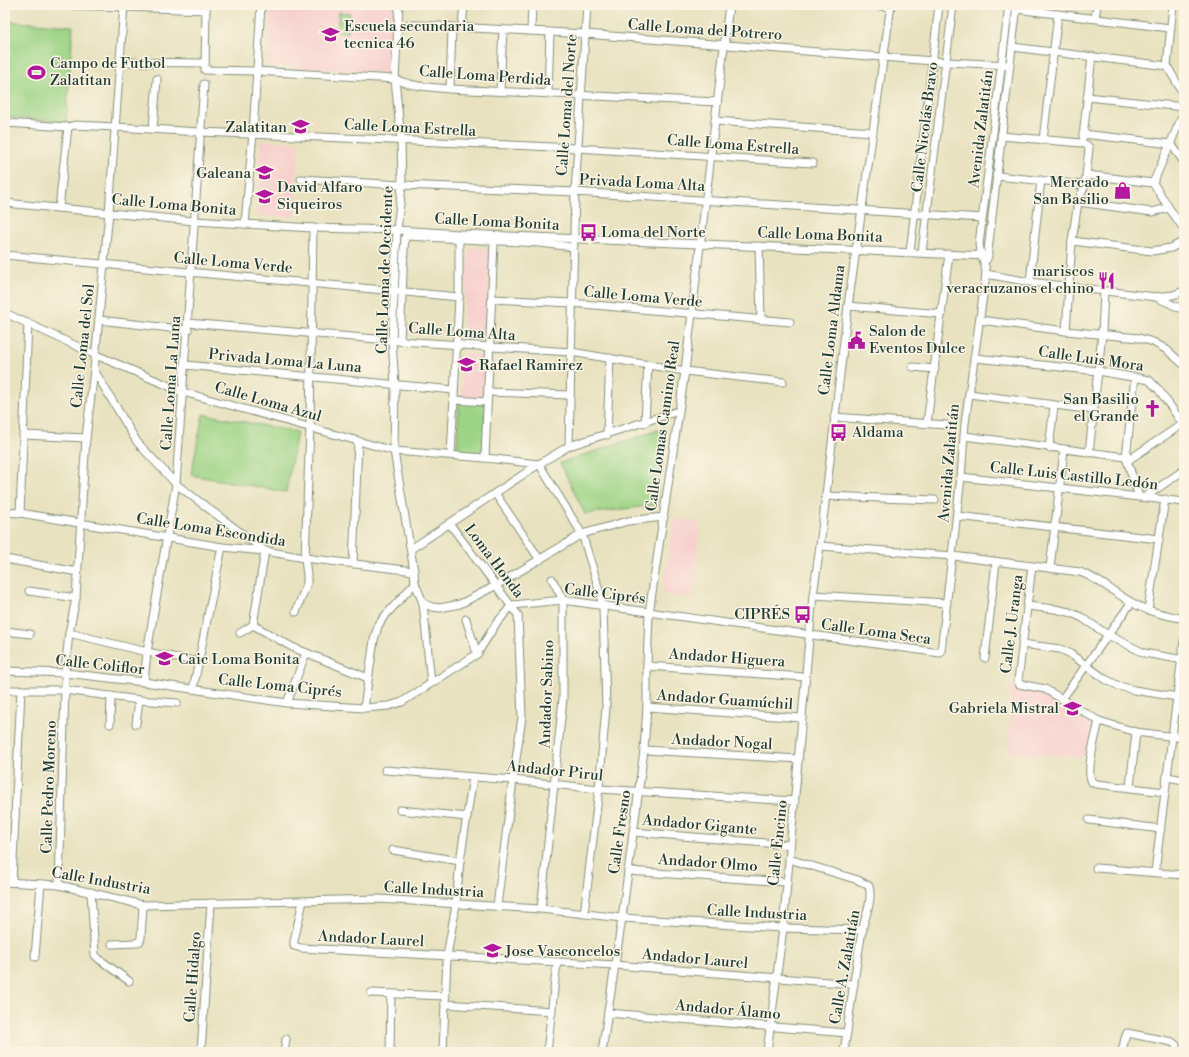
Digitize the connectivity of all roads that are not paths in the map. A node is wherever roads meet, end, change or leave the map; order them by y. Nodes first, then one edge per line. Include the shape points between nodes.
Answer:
1 (72, 5) edge
2 (261, 5) edge
3 (399, 5) edge
4 (464, 5) edge
5 (532, 5) edge
6 (587, 5) edge
7 (729, 5) edge
8 (871, 5) edge
9 (939, 5) edge
10 (953, 5) edge
11 (1009, 5) edge
12 (1097, 5) edge
13 (1173, 5) edge
14 (124, 6) edge
15 (891, 6) edge
16 (206, 7) edge
17 (1016, 7) edge
18 (1058, 14) junction
19 (1095, 18) junction
20 (398, 24) junction
21 (452, 27) junction
22 (462, 27) junction
23 (1170, 28) junction
24 (503, 29) junction
25 (531, 31) junction
26 (550, 32) junction
27 (585, 34) junction
28 (725, 44) junction
29 (1012, 47) junction
30 (1054, 52) junction
31 (884, 56) junction
32 (1092, 56) junction
33 (933, 61) junction
34 (120, 62) junction
35 (946, 62) junction
36 (1006, 64) junction
37 (204, 66) junction
38 (1167, 66) junction
39 (256, 71) junction
40 (157, 79) dead end
41 (395, 79) junction
42 (204, 84) dead end
43 (450, 89) junction
44 (500, 91) junction
45 (548, 94) junction
46 (580, 95) junction
47 (1184, 95) edge
48 (1087, 97) junction
49 (717, 102) junction
50 (1184, 108) edge
51 (1184, 112) edge
52 (715, 121) junction
53 (5, 123) edge
54 (68, 127) junction
55 (116, 127) junction
56 (153, 129) junction
57 (200, 132) junction
58 (873, 132) junction
59 (253, 133) junction
60 (1083, 134) junction
61 (1001, 136) junction
62 (401, 140) junction
63 (1043, 140) junction
64 (1085, 144) junction
65 (1171, 144) junction
66 (577, 148) junction
67 (711, 156) junction
68 (1184, 162) edge
69 (813, 163) dead end
70 (1087, 174) junction
71 (996, 176) junction
72 (301, 179) dead end
73 (1042, 180) junction
74 (1153, 184) junction
75 (402, 185) junction
76 (1085, 185) junction
77 (575, 192) junction
78 (706, 200) junction
79 (1078, 202) junction
80 (5, 203) edge
81 (60, 208) junction
82 (1169, 208) junction
83 (862, 211) junction
84 (109, 212) junction
85 (914, 214) junction
86 (927, 215) junction
87 (982, 218) junction
88 (194, 221) junction
89 (245, 224) junction
90 (313, 228) junction
91 (1184, 229) edge
92 (397, 230) junction
93 (574, 238) junction
94 (459, 239) junction
95 (494, 241) junction
96 (1184, 241) edge
97 (1072, 242) junction
98 (701, 243) junction
99 (759, 246) junction
100 (573, 247) junction
101 (856, 249) junction
102 (910, 252) junction
103 (922, 252) junction
104 (950, 254) junction
105 (5, 255) edge
106 (984, 258) junction
107 (104, 264) junction
108 (192, 273) junction
109 (986, 274) junction
110 (1030, 282) junction
111 (312, 284) junction
112 (1070, 286) junction
113 (1104, 291) junction
114 (1184, 291) edge
115 (394, 292) junction
116 (403, 292) junction
117 (458, 297) junction
118 (1156, 297) junction
119 (493, 299) junction
120 (571, 303) junction
121 (848, 306) junction
122 (1184, 310) edge
123 (5, 313) edge
124 (691, 314) junction
125 (942, 314) junction
126 (99, 320) junction
127 (761, 320) junction
128 (980, 320) junction
129 (790, 322) dead end
130 (28, 323) junction
131 (188, 326) junction
132 (1066, 331) junction
133 (312, 334) junction
134 (1102, 334) junction
135 (392, 341) junction
136 (400, 342) junction
137 (456, 346) junction
138 (490, 347) junction
139 (571, 352) junction
140 (96, 355) junction
141 (610, 358) junction
142 (975, 358) junction
143 (648, 364) junction
144 (185, 365) junction
145 (1184, 365) edge
146 (913, 367) dead end
147 (94, 370) junction
148 (935, 370) junction
149 (685, 371) junction
150 (1098, 372) junction
151 (311, 377) junction
152 (1135, 377) junction
153 (783, 382) dead end
154 (395, 385) junction
155 (454, 390) junction
156 (183, 392) junction
157 (488, 392) junction
158 (968, 394) junction
159 (570, 395) junction
160 (454, 400) junction
161 (487, 402) junction
162 (1054, 406) junction
163 (1094, 410) junction
164 (678, 411) junction
165 (834, 418) junction
166 (645, 422) junction
167 (956, 422) dead end
168 (927, 423) junction
169 (965, 423) junction
170 (1183, 423) edge
171 (946, 425) dead end
172 (310, 427) junction
173 (607, 434) junction
174 (23, 435) junction
175 (964, 436) junction
176 (86, 438) junction
177 (358, 441) junction
178 (569, 446) junction
179 (1049, 448) junction
180 (1064, 450) junction
181 (394, 451) junction
182 (1089, 453) junction
183 (451, 455) junction
184 (485, 458) junction
185 (1126, 459) junction
186 (539, 464) junction
187 (1184, 470) edge
188 (962, 477) junction
189 (176, 484) junction
190 (1060, 488) junction
191 (495, 493) junction
192 (826, 496) junction
193 (1142, 497) junction
194 (1165, 499) junction
195 (935, 500) dead end
196 (1184, 502) edge
197 (5, 512) edge
198 (20, 513) junction
199 (957, 516) junction
200 (664, 517) junction
201 (80, 523) junction
202 (449, 523) junction
203 (1055, 528) junction
204 (582, 534) junction
205 (166, 537) junction
206 (1159, 539) junction
207 (820, 546) junction
208 (222, 547) junction
209 (411, 548) junction
210 (265, 551) junction
211 (952, 556) junction
212 (305, 558) junction
213 (5, 559) edge
214 (540, 560) junction
215 (996, 562) junction
216 (353, 564) junction
217 (1032, 566) junction
218 (1050, 568) junction
219 (78, 572) junction
220 (414, 572) junction
221 (552, 578) dead end
222 (415, 583) junction
223 (495, 586) junction
224 (29, 591) dead end
225 (813, 595) junction
226 (76, 598) junction
227 (563, 600) junction
228 (423, 603) junction
229 (1131, 603) junction
230 (947, 604) junction
231 (512, 605) junction
232 (603, 606) junction
233 (1027, 606) junction
234 (1148, 610) junction
235 (296, 612) dead end
236 (649, 613) junction
237 (1184, 619) edge
238 (466, 620) dead end
239 (253, 625) junction
240 (5, 631) edge
241 (69, 633) junction
242 (30, 634) dead end
243 (240, 634) dead end
244 (1108, 635) junction
245 (808, 636) junction
246 (1184, 641) edge
247 (1022, 644) junction
248 (147, 652) junction
249 (306, 653) junction
250 (940, 653) joint
251 (478, 654) junction
252 (985, 658) dead end
253 (1183, 660) edge
254 (198, 662) junction
255 (647, 666) junction
256 (1086, 666) junction
257 (5, 670) edge
258 (64, 673) junction
259 (805, 677) junction
260 (368, 678) junction
261 (144, 682) junction
262 (431, 683) junction
263 (193, 689) junction
264 (5, 690) edge
265 (21, 690) junction
266 (65, 690) junction
267 (111, 696) junction
268 (1181, 698) edge
269 (1062, 699) junction
270 (139, 700) junction
271 (177, 703) dead end
272 (288, 703) junction
273 (647, 707) junction
274 (364, 708) junction
275 (802, 718) junction
276 (1099, 721) junction
277 (110, 724) dead end
278 (136, 724) dead end
279 (1136, 732) junction
280 (1173, 737) junction
281 (1184, 738) edge
282 (644, 750) junction
283 (799, 759) junction
284 (385, 770) dead end
285 (473, 777) junction
286 (1167, 777) junction
287 (513, 780) junction
288 (1184, 780) edge
289 (555, 785) junction
290 (1130, 787) junction
291 (599, 790) junction
292 (639, 792) junction
293 (1165, 792) junction
294 (795, 801) junction
295 (400, 810) dead end
296 (466, 817) junction
297 (1089, 820) dead end
298 (1161, 829) junction
299 (632, 832) junction
300 (790, 845) junction
301 (393, 850) dead end
302 (789, 860) junction
303 (460, 861) junction
304 (1096, 868) dead end
305 (628, 871) junction
306 (1155, 872) junction
307 (1184, 875) edge
308 (8, 882) edge
309 (787, 882) junction
310 (41, 884) junction
311 (59, 884) junction
312 (91, 892) junction
313 (303, 901) junction
314 (211, 903) junction
315 (456, 904) junction
316 (143, 905) junction
317 (497, 906) junction
318 (541, 909) junction
319 (584, 914) junction
320 (622, 918) junction
321 (783, 928) junction
322 (862, 930) junction
323 (112, 944) dead end
324 (448, 956) junction
325 (35, 957) dead end
326 (557, 962) junction
327 (615, 965) junction
328 (776, 979) junction
329 (129, 980) dead end
330 (854, 984) junction
331 (371, 993) dead end
332 (391, 994) junction
333 (446, 996) junction
334 (445, 1004) junction
335 (552, 1011) junction
336 (608, 1013) junction
337 (770, 1026) junction
338 (847, 1033) junction
339 (286, 1039) dead end
340 (201, 1052) edge
341 (284, 1052) edge
342 (390, 1052) edge
343 (443, 1052) edge
344 (547, 1052) edge
345 (602, 1052) edge
346 (767, 1052) edge
347 (844, 1052) edge
348 (1122, 1052) edge
349 (1177, 1052) edge

1 - 14 street
2 - 39 street
3 - 20 street, Calle Loma de Occidente
4 - 22 street
5 - 25 street
6 - 27 street, Calle Loma del Norte
7 - 28 street, Calle Lomas Camino Real
8 - 15 street
9 - 33 street, Calle Nicolás Bravo
10 - 35 street, Calle Nicolás Bravo
11 - 36 street, Avenida Zalatitán
12 - 19 street
13 - 23 street
14 - 16 street
14 - 34 street, Calle Loma del Sol
15 - 31 street, Calle Loma Aldama
16 - 37 street
17 - 18 street
17 - 29 street, Avenida Zalatitán
18 - 19 street
18 - 30 street
19 - 23 street
20 - 21 street, Calle Loma del Potrero
20 - 41 street, Calle Loma de Occidente
21 - 22 street, Calle Loma del Potrero
21 - 43 street
22 - 24 street, Calle Loma del Potrero
23 - 38 street
24 - 25 street, Calle Loma del Potrero
24 - 44 street
25 - 26 street, Calle Loma del Potrero
26 - 27 street, Calle Loma del Potrero
26 - 45 street
27 - 28 street, Calle Loma del Potrero
27 - 46 street, Calle Loma del Norte
28 - 31 street, Calle Loma del Potrero
28 - 49 street, Calle Lomas Camino Real
29 - 30 street
29 - 36 street, Avenida Zalatitán
30 - 32 street
30 - 63 street
31 - 33 street, Calle Loma del Potrero
31 - 58 street, Calle Loma Aldama
32 - 38 street
32 - 48 street
33 - 35 street, Calle Loma del Potrero
33 - 85 street, Calle Nicolás Bravo
34 - 37 street, Calle Loma Perdida
34 - 55 street, Calle Loma del Sol
35 - 36 street, Calle Loma del Potrero
35 - 86 street, Calle Nicolás Bravo
36 - 61 street, Avenida Zalatitán
36 - 87 street, Avenida Zalatitán
37 - 39 street, Calle Loma Perdida
38 - 47 street
39 - 41 street, Calle Loma Perdida
39 - 59 street
40 - 56 street
41 - 43 street, Calle Loma Perdida via 403,83
41 - 62 street, Calle Loma de Occidente
42 - 57 street, Calle Loma La Luna
43 - 44 street, Calle Loma Perdida
44 - 45 street, Calle Loma Perdida
45 - 46 street, Calle Loma Perdida
46 - 49 street, Calle Loma Perdida
46 - 66 street, Calle Loma del Norte
48 - 50 street
48 - 60 street
49 - 52 street, Calle Lomas Camino Real
51 - 65 street
52 - 58 street
52 - 67 street, Calle Lomas Camino Real
53 - 54 street, Calle Loma Estrella
54 - 55 street, Calle Loma Estrella
54 - 81 street
55 - 56 street, Calle Loma Estrella
55 - 84 street, Calle Loma del Sol
56 - 57 street, Calle Loma Estrella
57 - 59 street, Calle Loma Estrella
57 - 88 street, Calle Loma La Luna
58 - 83 street, Calle Loma Aldama
59 - 62 street, Calle Loma Estrella
59 - 89 street
60 - 64 street
60 - 65 street
61 - 63 street
61 - 71 street, Avenida Zalatitán
62 - 66 street, Calle Loma Estrella
62 - 75 street, Calle Loma de Occidente
63 - 64 street
64 - 70 street via 1089,148
65 - 68 street
65 - 74 street
66 - 67 street, Calle Loma Estrella
66 - 77 street, Calle Loma del Norte
67 - 69 street, Calle Loma Estrella
67 - 78 street, Calle Lomas Camino Real
70 - 74 street
70 - 76 street
71 - 73 street
71 - 106 street, Avenida Zalatitán
72 - 75 street, Privada Loma Alta
73 - 76 street
73 - 110 street
74 - 82 street
75 - 77 street, Privada Loma Alta
75 - 92 street, Calle Loma de Occidente
76 - 79 street
77 - 78 street, Privada Loma Alta
77 - 93 street, Calle Loma del Norte
78 - 83 street, Privada Loma Alta
78 - 98 street, Calle Lomas Camino Real
79 - 82 street via 1152,212
79 - 97 street
80 - 81 street, Calle Loma Bonita
81 - 84 street, Calle Loma Bonita
82 - 91 street
83 - 85 street, Privada Loma Alta
83 - 101 street, Calle Loma Aldama
84 - 88 street, Calle Loma Bonita
84 - 107 street, Calle Loma del Sol
85 - 86 street, Privada Loma Alta
85 - 102 street, Calle Nicolás Bravo
86 - 87 street, Privada Loma Alta
86 - 103 street, Calle Nicolás Bravo
87 - 106 street, Avenida Zalatitán via 979,244
88 - 89 street, Calle Loma Bonita
88 - 108 street, Calle Loma La Luna
89 - 90 street, Calle Loma Bonita
90 - 92 street, Calle Loma Bonita
90 - 111 street
92 - 93 street, Calle Loma Bonita
92 - 115 street, Calle Loma de Occidente
93 - 98 street, Calle Loma Bonita
93 - 100 street, Calle Loma del Norte
94 - 95 street
94 - 116 street via 410,235 405,237
94 - 117 street
95 - 100 street
95 - 119 street
96 - 97 street via 1171,248 1152,251
97 - 112 street
98 - 99 street, Calle Loma Bonita
98 - 124 street, Calle Lomas Camino Real
99 - 101 street, Calle Loma Bonita
99 - 127 street
100 - 120 street, Calle Loma del Norte
101 - 102 street, Calle Loma Bonita
101 - 121 street, Calle Loma Aldama
102 - 103 street, Calle Loma Bonita
103 - 104 street, Calle Loma Bonita
104 - 106 street, Calle Loma Bonita
104 - 125 street
105 - 107 street, Calle Loma Verde
106 - 109 street, Avenida Zalatitán
107 - 108 street, Calle Loma Verde
107 - 126 street, Calle Loma del Sol
108 - 111 street, Calle Loma Verde
108 - 131 street, Calle Loma La Luna
109 - 110 street
109 - 128 street, Avenida Zalatitán
110 - 112 street
111 - 115 street, Calle Loma Verde
111 - 133 street
112 - 113 street
112 - 132 street
113 - 118 street
113 - 134 street
114 - 118 street
115 - 116 street, Calle Loma Verde
115 - 135 street, Calle Loma de Occidente
116 - 117 street, Calle Loma Verde
116 - 136 street
117 - 137 street
118 - 122 street
119 - 120 street, Calle Loma Verde
119 - 138 street
120 - 124 street, Calle Loma Verde
120 - 139 street, Calle Loma del Norte
121 - 125 street
121 - 165 street, Calle Loma Aldama
123 - 130 street, Calle Loma Azul
124 - 127 street, Calle Loma Verde
124 - 149 street, Calle Lomas Camino Real
125 - 148 street
126 - 131 street, Calle Loma Alta
126 - 140 street, Calle Loma del Sol
127 - 129 street, Calle Loma Verde
128 - 132 street
128 - 142 street, Avenida Zalatitán
130 - 140 street, Calle Loma Azul
130 - 174 street
131 - 133 street, Calle Loma Alta
131 - 144 street, Calle Loma La Luna
132 - 134 street
133 - 135 street, Calle Loma Alta
133 - 151 street
134 - 145 street via 1153,342
134 - 150 street
135 - 136 street, Calle Loma Alta
135 - 154 street, Calle Loma de Occidente
136 - 137 street, Calle Loma Alta
137 - 138 street, Calle Loma Alta
137 - 155 street
138 - 139 street, Calle Loma Alta
138 - 157 street
139 - 141 street, Calle Loma Alta
139 - 159 street, Calle Loma del Norte
140 - 147 street, Calle Loma del Sol
140 - 156 street, Calle Loma Azul
141 - 143 street, Calle Loma Alta
141 - 173 street
142 - 150 street, Calle Luis Mora
142 - 158 street, Avenida Zalatitán
143 - 149 street, Calle Loma Alta
143 - 166 street
144 - 151 street, Privada Loma La Luna
144 - 156 street, Calle Loma La Luna
146 - 148 street
147 - 176 street, Calle Loma del Sol
147 - 189 street via 137,442
148 - 168 street
149 - 153 street
149 - 164 street, Calle Lomas Camino Real
150 - 152 street, Calle Luis Mora
150 - 163 street
151 - 154 street, Privada Loma La Luna
151 - 172 street
152 - 170 street, Calle Luis Mora via 1149,380
152 - 185 street
154 - 155 street, Privada Loma La Luna
154 - 181 street, Calle Loma de Occidente
155 - 160 street
156 - 172 street, Calle Loma Azul
156 - 189 street, Calle Loma La Luna
157 - 159 street
157 - 161 street
158 - 162 street
158 - 169 street, Avenida Zalatitán
159 - 178 street, Calle Loma del Norte
160 - 161 street
160 - 183 street
161 - 184 street
162 - 163 street
162 - 179 street
163 - 182 street
164 - 166 street
164 - 200 street, Calle Lomas Camino Real
165 - 168 street
165 - 192 street, Calle Loma Aldama
166 - 173 street
167 - 169 street
168 - 171 street
169 - 175 street, Avenida Zalatitán
170 - 185 street
172 - 177 street, Calle Loma Azul
172 - 212 street
173 - 178 street
174 - 176 street
174 - 198 street
175 - 179 street
175 - 188 street, Avenida Zalatitán
176 - 201 street, Calle Loma del Sol
177 - 181 street, Calle Loma Azul
177 - 216 street
178 - 186 street
179 - 180 street
180 - 182 street
180 - 190 street
181 - 183 street, Calle Loma Azul
181 - 209 street, Calle Loma de Occidente
182 - 185 street
183 - 184 street, Calle Loma Azul
184 - 186 street, Calle Loma Azul
185 - 193 street
186 - 191 street
186 - 204 street
187 - 193 street
188 - 190 street, Calle Luis Castillo Ledón
188 - 199 street, Avenida Zalatitán
189 - 205 street, Calle Loma La Luna
189 - 210 street
190 - 193 street, Calle Luis Castillo Ledón
190 - 203 street
191 - 202 street
191 - 214 street
192 - 195 street
192 - 207 street, Calle Loma Aldama
193 - 194 street, Calle Luis Castillo Ledón
194 - 196 street, Calle Luis Castillo Ledón
194 - 206 street
197 - 198 street, Calle Loma Escondida
198 - 201 street, Calle Loma Escondida
199 - 203 street
199 - 211 street, Avenida Zalatitán
200 - 204 street via 628,521
200 - 236 street, Calle Lomas Camino Real
201 - 205 street, Calle Loma Escondida
201 - 219 street, Calle Loma del Sol
202 - 209 street
202 - 223 street, Loma Honda
203 - 206 street
203 - 218 street
204 - 214 street
204 - 232 street
205 - 208 street, Calle Loma Escondida
205 - 248 street, Calle Loma La Luna
206 - 234 street
207 - 211 street
207 - 225 street, Calle Loma Aldama
208 - 210 street, Calle Loma Escondida
208 - 254 street
209 - 220 street, Calle Loma de Occidente
210 - 212 street, Calle Loma Escondida
210 - 239 street
211 - 215 street
211 - 230 street, Avenida Zalatitán
212 - 216 street, Calle Loma Escondida
212 - 235 street via 306,583
213 - 219 street
214 - 223 street
215 - 217 street
215 - 252 street
216 - 220 street, Calle Loma Escondida
217 - 218 street
217 - 233 street, Calle J. Uranga
218 - 229 street via 1091,576
219 - 226 street, Calle Loma del Sol
220 - 222 street, Calle Loma de Occidente
221 - 227 street
222 - 228 street, Calle Loma de Occidente
222 - 260 street via 378,626
223 - 228 street via 460,604 440,608
223 - 231 street, Loma Honda
224 - 226 street
225 - 230 street
225 - 245 street, Calle Loma Aldama
226 - 241 street, Calle Loma del Sol
227 - 231 street, Calle Ciprés
227 - 232 street, Calle Ciprés
227 - 289 street, Andador Sabino via 563,699
228 - 262 street, Calle Loma de Occidente
229 - 234 street
229 - 244 street
230 - 250 street, Avenida Zalatitán
231 - 251 street via 496,624
231 - 287 street, Loma Honda via 518,615 522,717
232 - 236 street, Calle Ciprés
232 - 291 street via 606,708
233 - 244 street via 1069,612
233 - 247 street, Calle J. Uranga
234 - 237 street
236 - 245 street, Calle Ciprés
236 - 255 street, Calle Fresno
238 - 251 street
239 - 243 street
239 - 249 street via 292,648
240 - 242 street
241 - 248 street
241 - 258 street, Calle Loma del Sol
244 - 253 street via 1144,653
244 - 256 street
245 - 250 street, Calle Loma Seca
245 - 259 street, Calle Encino
246 - 253 street
247 - 256 street via 1060,649
247 - 269 street, Calle J. Uranga via 1019,684 1041,687
248 - 254 street
248 - 261 street, Calle Loma La Luna
249 - 260 street
249 - 272 street
251 - 262 street
253 - 268 street
254 - 263 street
255 - 259 street, Andador Higuera
255 - 273 street, Calle Fresno
256 - 268 street via 1119,686
256 - 269 street
257 - 258 street, Calle Coliflor
258 - 261 street, Calle Coliflor
258 - 266 street, Calle Loma del Sol
259 - 275 street, Calle Encino
260 - 274 street
261 - 263 street, Calle Coliflor
262 - 274 street, Calle Loma Ciprés via 402,702
263 - 272 street, Calle Loma Ciprés
264 - 265 street
265 - 266 street
265 - 308 street
266 - 267 street
266 - 311 street, Calle Pedro Moreno
267 - 270 street
267 - 277 street
268 - 280 street
269 - 276 street
270 - 271 street
270 - 278 street
272 - 274 street, Calle Loma Ciprés
273 - 275 street, Andador Guamúchil
273 - 282 street, Calle Fresno
275 - 283 street, Calle Encino
276 - 279 street
276 - 290 street via 1089,778 1097,784
279 - 280 street
279 - 290 street
280 - 281 street
280 - 286 street
282 - 283 street, Andador Nogal
282 - 292 street, Calle Fresno
283 - 294 street, Calle Encino
284 - 285 street, Andador Pirul
285 - 287 street, Andador Pirul
285 - 296 street
286 - 288 street
286 - 293 street
287 - 289 street, Andador Pirul
287 - 317 street
289 - 291 street, Andador Pirul
289 - 318 street, Andador Sabino
290 - 293 street
291 - 292 street, Andador Pirul
291 - 319 street
292 - 294 street, Andador Pirul
292 - 299 street, Calle Fresno
293 - 298 street
294 - 300 street, Calle Encino
295 - 296 street
296 - 303 street
297 - 298 street
298 - 306 street
299 - 300 street, Andador Gigante
299 - 305 street, Calle Fresno
300 - 302 street, Calle Encino
301 - 303 street
302 - 309 street, Calle Encino
302 - 322 street, Calle A. Zalatitán via 858,880 869,886 871,899
303 - 315 street
304 - 306 street
305 - 309 street, Andador Olmo
305 - 320 street, Calle Fresno
306 - 307 street
308 - 310 street, Calle Industria
309 - 321 street, Calle Encino
310 - 311 street, Calle Industria
310 - 325 street
311 - 312 street, Calle Industria
312 - 316 street, Calle Industria
312 - 329 street via 95,954
313 - 314 street, Calle Industria
313 - 315 street, Calle Industria via 379,899
313 - 324 street, Andador Laurel via 294,946
314 - 316 street, Calle Industria
314 - 340 street, Calle Hidalgo
315 - 317 street, Calle Industria
315 - 324 street
316 - 323 street via 140,941
317 - 318 street, Calle Industria
318 - 319 street, Calle Industria
319 - 320 street, Calle Industria
320 - 321 street, Calle Industria
320 - 327 street, Calle Fresno
321 - 322 street, Calle Industria
321 - 328 street, Calle Encino
322 - 330 street, Calle A. Zalatitán
324 - 326 street, Andador Laurel
324 - 333 street
326 - 327 street, Andador Laurel
326 - 335 street
327 - 328 street, Andador Laurel
327 - 336 street, Calle Fresno
328 - 330 street, Andador Laurel
328 - 337 street, Calle Encino
330 - 338 street, Calle A. Zalatitán
331 - 332 street
332 - 333 street
332 - 342 street
333 - 334 street
334 - 335 street
334 - 343 street
335 - 344 street
336 - 337 street, Andador Álamo
336 - 345 street, Calle Fresno
337 - 338 street, Andador Álamo
337 - 346 street, Calle Encino
338 - 347 street, Calle A. Zalatitán
339 - 341 street
348 - 349 street via 1127,1033 1172,1042 1176,1045

